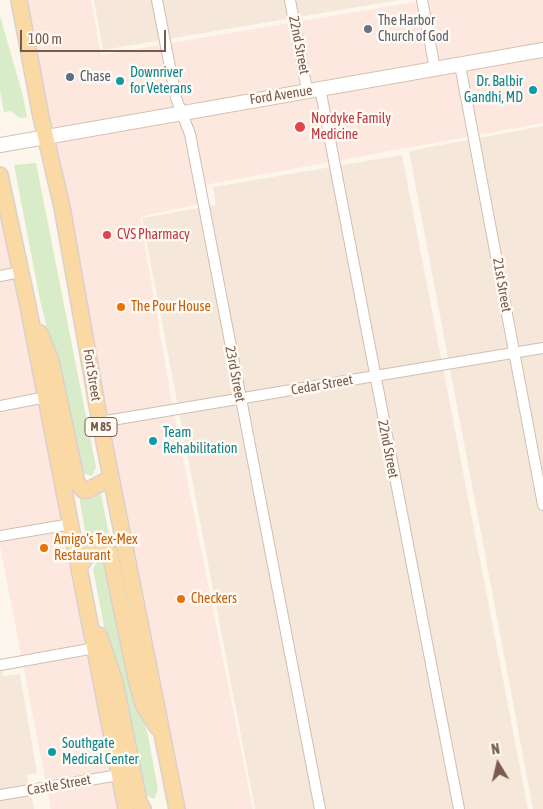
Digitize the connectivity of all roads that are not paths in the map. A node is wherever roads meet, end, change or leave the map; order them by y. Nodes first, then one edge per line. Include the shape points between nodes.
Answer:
1 (19, 0) edge
2 (157, 0) edge
3 (290, 0) edge
4 (422, 0) edge
5 (543, 50) edge
6 (460, 65) junction
7 (435, 69) junction
8 (313, 89) junction
9 (182, 112) junction
10 (45, 135) junction
11 (0, 145) edge
12 (0, 176) edge
13 (20, 272) junction
14 (0, 276) edge
15 (30, 314) junction
16 (543, 348) edge
17 (514, 352) junction
18 (374, 376) junction
19 (46, 397) junction
20 (240, 399) junction
21 (0, 406) edge
22 (100, 422) junction
23 (111, 478) junction
24 (543, 505) edge
25 (71, 524) junction
26 (0, 536) edge
27 (79, 567) junction
28 (87, 608) junction
29 (95, 648) junction
30 (0, 665) edge
31 (162, 738) junction
32 (119, 775) junction
33 (173, 792) junction
34 (0, 795) edge
35 (126, 809) edge
36 (143, 809) edge
37 (164, 809) edge
38 (177, 809) edge
39 (320, 809) edge
40 (459, 809) edge

1 - 10 main road, Fort Street / M 85
2 - 9 street, 23rd Street via 175,94
3 - 8 street, 22nd Street
4 - 7 street
5 - 6 main road, Ford Avenue
6 - 7 main road, Ford Avenue
6 - 17 street, 21st Street
7 - 8 main road, Ford Avenue
8 - 9 main road, Ford Avenue
8 - 18 street, 22nd Street
9 - 10 main road, Ford Avenue
9 - 20 street, 23rd Street via 190,134
10 - 11 main road, Ford Avenue
10 - 22 main road, Fort Street / M 85 via 80,295
12 - 13 main road
13 - 14 street
13 - 15 main road
15 - 19 main road
15 - 23 main road via 51,361 77,484 88,490
16 - 17 street, Cedar Street
17 - 18 street, Cedar Street
17 - 24 street, 21st Street
18 - 20 street, Cedar Street
18 - 40 street, 22nd Street
19 - 21 street
19 - 25 main road
20 - 22 street, Cedar Street
20 - 39 street, 23rd Street
22 - 23 main road, Fort Street / M 85
23 - 31 main road, Fort Street / M 85
25 - 26 street
25 - 27 main road
27 - 28 main road
27 - 31 main road via 90,552 105,548 110,553 143,704
28 - 29 main road
28 - 36 main road via 105,648 115,682
29 - 30 street
29 - 32 main road
31 - 33 main road, Fort Street / M 85
32 - 34 street, Castle Street
32 - 35 main road
33 - 37 main road
33 - 38 main road, Fort Street / M 85

